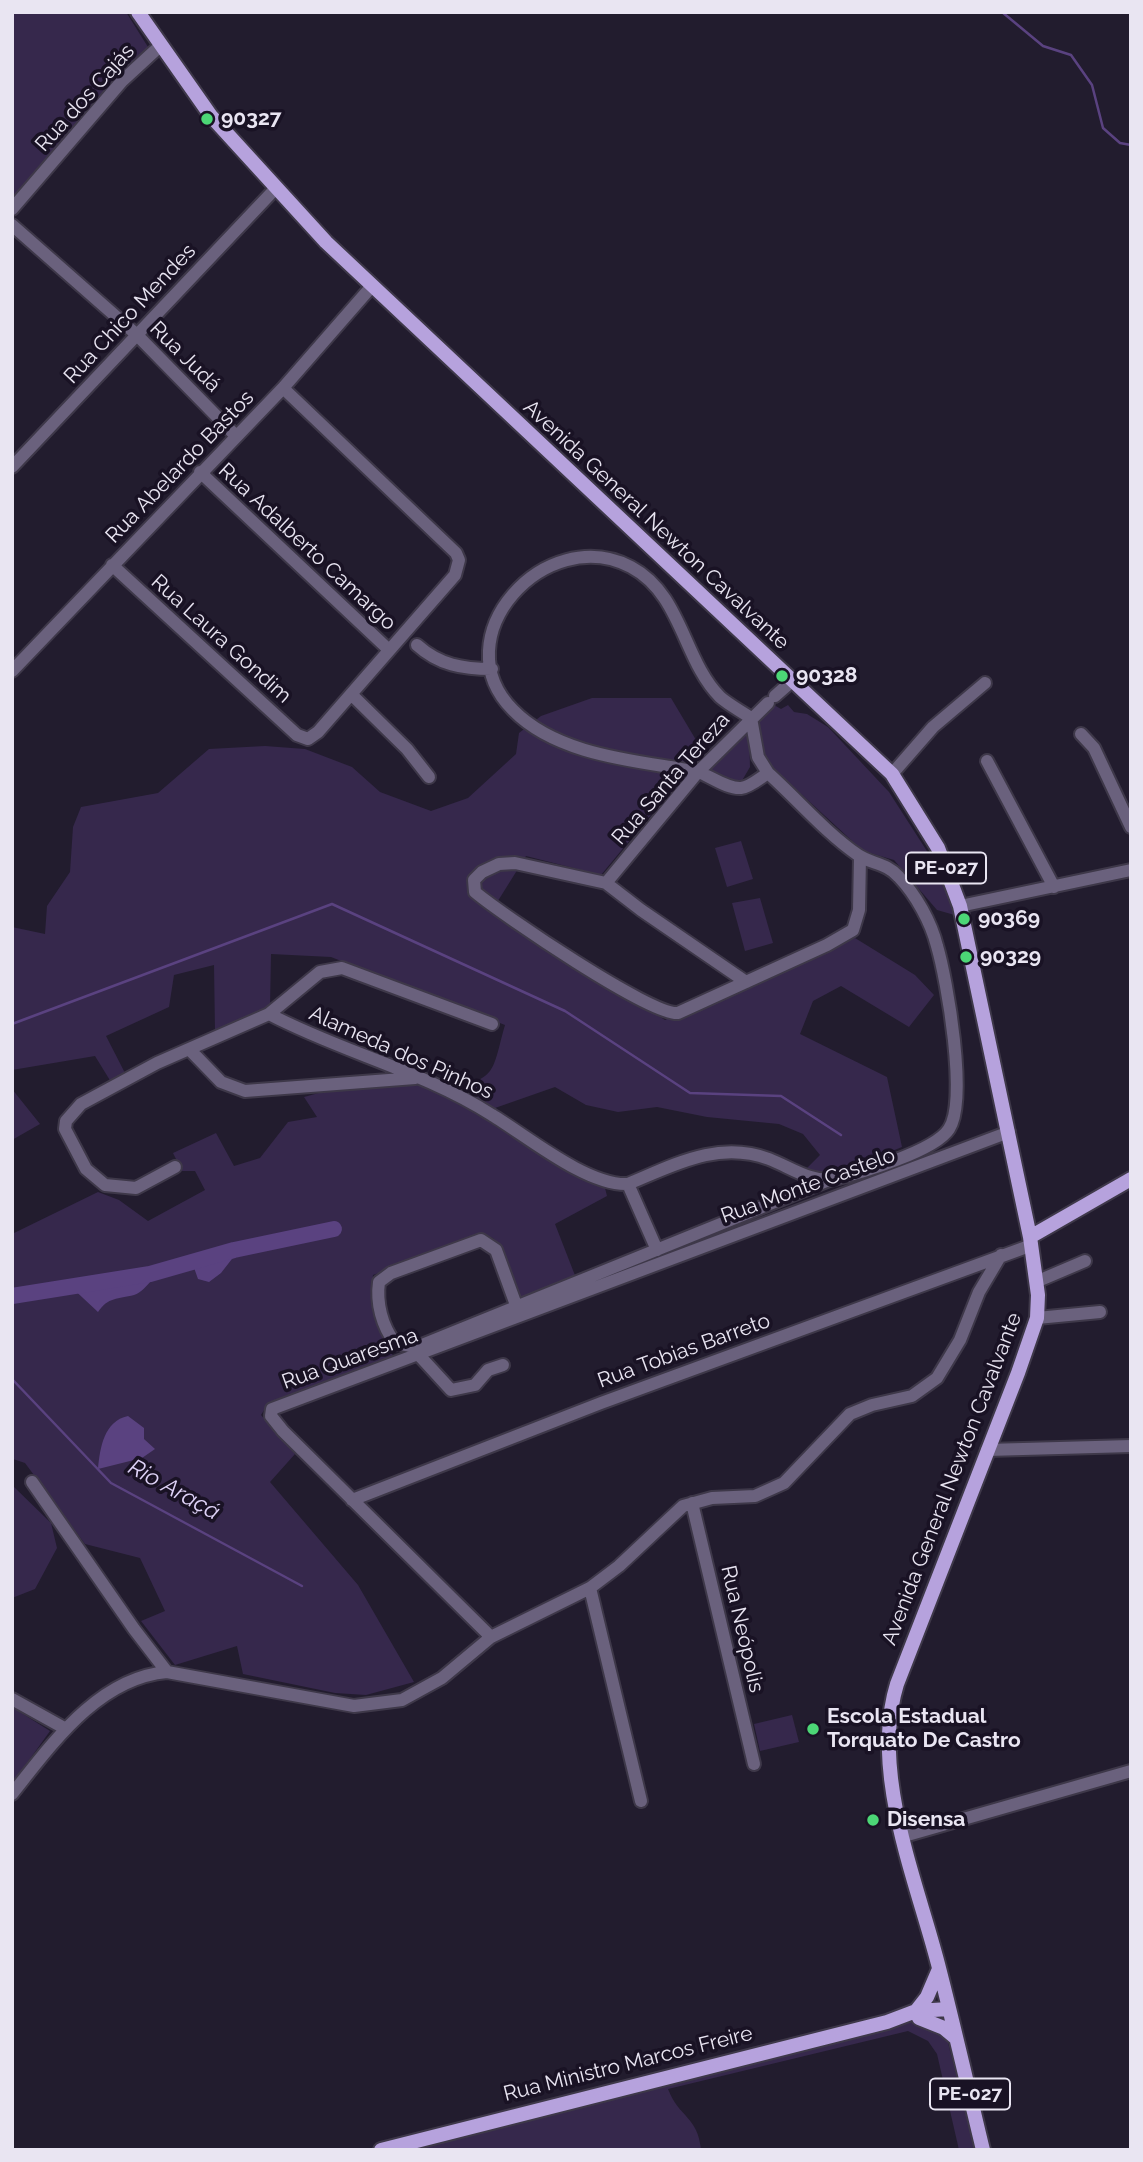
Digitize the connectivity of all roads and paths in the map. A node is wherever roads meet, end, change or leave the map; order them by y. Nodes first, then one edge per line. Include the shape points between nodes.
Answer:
1 (138, 12) edge
2 (160, 46) junction
3 (276, 188) junction
4 (12, 209) edge
5 (12, 225) edge
6 (372, 286) junction
7 (137, 335) junction
8 (283, 388) junction
9 (235, 435) junction
10 (12, 467) edge
11 (200, 472) junction
12 (112, 565) junction
13 (417, 645) dead end
14 (388, 649) junction
15 (492, 669) junction
16 (12, 671) edge
17 (792, 681) junction
18 (985, 683) dead end
19 (351, 694) junction
20 (751, 718) junction
21 (1081, 734) dead end
22 (987, 761) dead end
23 (698, 772) junction
24 (768, 773) junction
25 (892, 774) junction
26 (429, 777) dead end
27 (1131, 827) edge
28 (860, 857) junction
29 (1131, 870) edge
30 (606, 883) junction
31 (1054, 887) junction
32 (960, 906) junction
33 (746, 982) junction
34 (270, 1014) junction
35 (492, 1024) dead end
36 (190, 1050) junction
37 (420, 1078) junction
38 (1009, 1132) junction
39 (176, 1167) dead end
40 (1131, 1179) edge
41 (831, 1180) junction
42 (628, 1184) junction
43 (1031, 1241) junction
44 (657, 1250) junction
45 (1001, 1255) junction
46 (1085, 1261) dead end
47 (621, 1277) joint
48 (1038, 1281) junction
49 (516, 1305) junction
50 (1100, 1312) dead end
51 (1037, 1318) junction
52 (418, 1354) junction
53 (503, 1365) dead end
54 (1131, 1446) edge
55 (987, 1450) junction
56 (33, 1482) dead end
57 (352, 1500) junction
58 (692, 1503) junction
59 (590, 1588) junction
60 (491, 1637) junction
61 (167, 1672) junction
62 (12, 1699) edge
63 (66, 1729) junction
64 (754, 1764) dead end
65 (1131, 1771) edge
66 (12, 1794) edge
67 (641, 1801) dead end
68 (904, 1836) junction
69 (939, 1968) junction
70 (949, 2009) junction
71 (918, 2015) junction
72 (957, 2039) junction
73 (381, 2150) edge
74 (984, 2150) edge

1 - 2 main road, Avenida General Newton Cavalvante / PE-027
2 - 3 main road, Avenida General Newton Cavalvante / PE-027 via 203,106
2 - 4 street, Rua dos Cajás via 121,81
3 - 6 main road, Avenida General Newton Cavalvante / PE-027
3 - 7 street, Rua Chico Mendes
5 - 7 street, Rua Judá
6 - 8 street, Rua Abelardo Bastos
6 - 17 main road, Avenida General Newton Cavalvante / PE-027
7 - 9 street, Rua Judá
7 - 10 street, Rua Chico Mendes
8 - 9 street, Rua Abelardo Bastos
8 - 14 street via 459,560 455,575
9 - 11 street, Rua Abelardo Bastos
11 - 12 street, Rua Abelardo Bastos
11 - 14 street, Rua Adalberto Camargo
12 - 16 street, Rua Abelardo Bastos
12 - 19 street, Rua Laura Gondim via 304,739 318,733
13 - 15 street via 453,665
14 - 19 street
15 - 20 street via 492,633 501,608 532,577 563,559 593,556 633,568 653,586 679,621 719,696
15 - 23 street via 498,689 513,711 563,741 604,756
17 - 20 street, Rua Santa Tereza
17 - 25 main road, Avenida General Newton Cavalvante / PE-027
18 - 25 street via 933,727
19 - 26 street
20 - 23 street, Rua Santa Tereza
20 - 24 street via 758,757
21 - 27 street via 1094,748
22 - 31 street
23 - 24 street via 738,789
23 - 30 street, Rua Santa Tereza
24 - 28 street
25 - 32 main road, Avenida General Newton Cavalvante / PE-027 via 938,848
28 - 33 street via 859,910 853,930
28 - 41 street via 898,875 927,919 937,946 954,1035 955,1114 950,1128 926,1147
29 - 31 street
30 - 33 street
30 - 33 street via 515,863 499,864 474,880 475,892 502,913 666,1013 678,1013
31 - 32 street
32 - 38 main road, Avenida General Newton Cavalvante / PE-027
34 - 35 street via 320,972 335,968
34 - 36 street
34 - 37 street, Alameda dos Pinhos
36 - 37 street via 221,1082 245,1091
36 - 39 street via 81,1104 65,1129 86,1169 105,1185 136,1188
37 - 42 street, Alameda dos Pinhos via 490,1113 594,1177
38 - 43 main road, Avenida General Newton Cavalvante / PE-027
38 - 47 street, Rua Monte Castelo
40 - 43 main road
41 - 42 street via 811,1177 767,1158 718,1151
41 - 44 street
42 - 44 street
43 - 45 street, Rua Tobias Barreto
43 - 48 main road, Avenida General Newton Cavalvante / PE-027
44 - 49 street
45 - 57 street, Rua Tobias Barreto
45 - 58 street via 946,1367 921,1392 850,1414 775,1489 755,1496
46 - 48 street
47 - 52 street, Rua Quaresma
48 - 51 main road, Avenida General Newton Cavalvante / PE-027
49 - 49 street via 496,1250 481,1240 382,1277 378,1289 381,1315 395,1343 411,1347
50 - 51 street
51 - 55 main road, Avenida General Newton Cavalvante / PE-027
52 - 53 street via 451,1390 475,1385 488,1370
52 - 57 street, Rua Quaresma via 271,1412 283,1431
54 - 55 street
55 - 68 main road, Avenida General Newton Cavalvante / PE-027 via 891,1705 887,1749
56 - 61 street
57 - 60 street, Rua Quaresma
58 - 59 street via 672,1513
58 - 64 street, Rua Neópolis
59 - 60 street
59 - 67 street
60 - 61 street via 429,1687 402,1700 370,1705 354,1706
61 - 63 street via 121,1686
62 - 63 street
63 - 66 street
65 - 68 street
68 - 69 main road, Avenida General Newton Cavalvante / PE-027
69 - 70 main road, Avenida General Newton Cavalvante / PE-027
69 - 71 main road
70 - 71 main road, Rua Ministro Marcos Freire
70 - 72 main road, Avenida General Newton Cavalvante / PE-027
71 - 72 main road
71 - 73 main road, Rua Ministro Marcos Freire
72 - 74 main road, Avenida General Newton Cavalvante / PE-027

